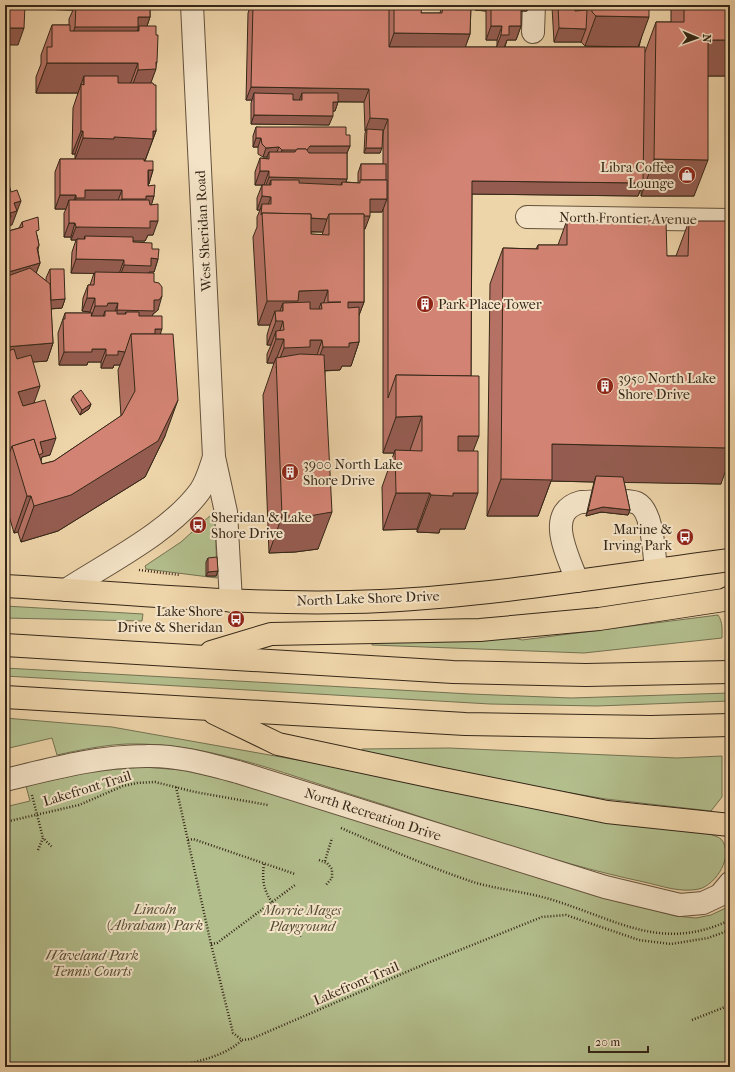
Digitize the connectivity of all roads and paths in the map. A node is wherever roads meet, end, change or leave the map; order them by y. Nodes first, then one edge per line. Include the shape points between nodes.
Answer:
1 (192, 5) edge
2 (534, 5) edge
3 (533, 32) dead end
4 (526, 217) dead end
5 (730, 220) edge
6 (214, 457) junction
7 (730, 560) edge
8 (133, 569) dead end
9 (656, 570) junction
10 (182, 575) dead end
11 (577, 581) junction
12 (5, 586) edge
13 (66, 590) junction
14 (730, 597) edge
15 (231, 601) junction
16 (5, 645) edge
17 (196, 656) junction
18 (724, 672) edge
19 (5, 696) edge
20 (204, 708) junction
21 (724, 725) edge
22 (28, 775) junction
23 (5, 780) edge
24 (176, 787) junction
25 (272, 806) dead end
26 (37, 814) junction
27 (5, 822) edge
28 (730, 825) edge
29 (337, 826) dead end
30 (43, 838) junction
31 (332, 838) dead end
32 (188, 840) junction
33 (52, 847) dead end
34 (38, 850) dead end
35 (270, 860) dead end
36 (319, 860) dead end
37 (325, 861) junction
38 (264, 864) junction
39 (269, 865) junction
40 (295, 874) dead end
41 (730, 883) edge
42 (295, 885) dead end
43 (325, 886) dead end
44 (275, 900) junction
45 (272, 902) junction
46 (278, 904) dead end
47 (730, 920) edge
48 (730, 930) edge
49 (211, 944) junction
50 (730, 1004) edge
51 (692, 1020) dead end
52 (242, 1040) junction
53 (174, 1067) edge

1 - 6 street, West Sheridan Road
2 - 3 street
4 - 5 street, North Frontier Avenue
6 - 13 street, West Sheridan Road via 201,490 185,509 141,543
6 - 15 street, West Sheridan Road via 226,512
7 - 9 main road, North Lake Shore Drive
8 - 10 path
9 - 11 main road, North Lake Shore Drive
9 - 11 street via 650,527 643,508 629,501 581,502 568,508 560,524
11 - 15 main road, North Lake Shore Drive via 381,601
12 - 13 main road, North Lake Shore Drive
13 - 15 main road, North Lake Shore Drive
14 - 17 main road via 599,619 480,630 271,634
16 - 17 main road
17 - 18 main road via 453,672 586,675
19 - 20 main road
20 - 21 main road via 465,724 651,727
20 - 28 main road via 278,744 607,812
22 - 23 street, North Recreation Drive
22 - 26 path
22 - 41 street, North Recreation Drive via 89,761 120,757 146,756 195,761 299,790 605,887 680,905 703,903 720,895
24 - 25 path, Lakefront Trail
24 - 26 path, Lakefront Trail via 155,782 137,783 79,804
24 - 32 path
26 - 27 path, Lakefront Trail
26 - 30 path
29 - 47 path via 421,863 472,881 500,890 555,901 641,931 684,934
30 - 33 path
30 - 34 path
31 - 37 path
32 - 38 path via 193,839
32 - 49 path
35 - 39 path
36 - 37 path
37 - 43 path via 333,874
38 - 39 path
38 - 45 path via 264,887
39 - 40 path
42 - 44 path
44 - 45 path
44 - 46 path
45 - 49 path via 218,943
48 - 52 path, Lakefront Trail via 708,938 671,944 639,940 566,915 554,914 425,964 251,1039
49 - 52 path via 233,1033
50 - 51 path
52 - 53 path, Lakefront Trail via 234,1048 212,1057

